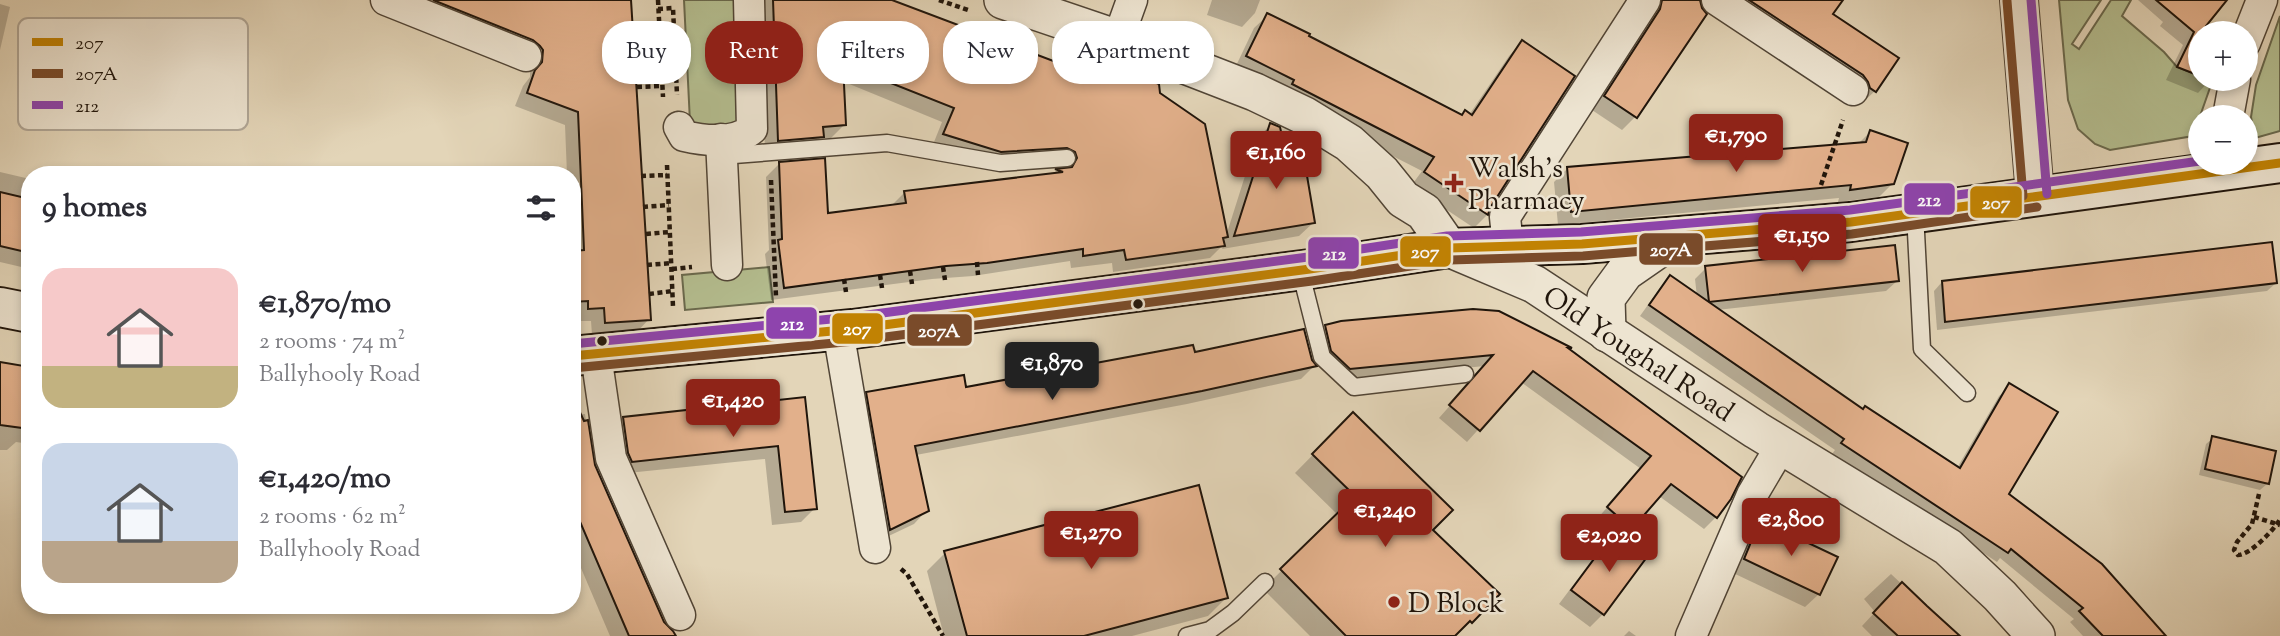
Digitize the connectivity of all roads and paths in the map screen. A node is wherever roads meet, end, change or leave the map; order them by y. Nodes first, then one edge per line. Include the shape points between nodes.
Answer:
1 (386, 0) edge
2 (749, 0) edge
3 (1003, 0) edge
4 (1132, 0) edge
5 (1645, 0) edge
6 (1717, 0) edge
7 (2019, 0) edge
8 (2262, 0) edge
9 (658, 9) dead end
10 (1065, 21) edge
11 (1124, 21) edge
12 (2254, 21) edge
13 (526, 56) dead end
14 (1214, 76) edge
15 (662, 86) dead end
16 (637, 87) dead end
17 (1853, 90) joint
18 (679, 127) joint
19 (721, 147) junction
20 (1067, 158) dead end
21 (2280, 163) edge
22 (2258, 164) edge
23 (2188, 172) edge
24 (667, 175) dead end
25 (641, 176) dead end
26 (2035, 195) junction
27 (669, 205) dead end
28 (643, 207) dead end
29 (1915, 213) junction
30 (1807, 226) junction
31 (670, 232) dead end
32 (646, 234) dead end
33 (1677, 236) junction
34 (1508, 246) junction
35 (1450, 248) junction
36 (648, 265) dead end
37 (727, 265) dead end
38 (1300, 270) junction
39 (673, 291) junction
40 (649, 294) dead end
41 (0, 307) edge
42 (21, 311) edge
43 (674, 317) dead end
44 (838, 330) junction
45 (1607, 333) junction
46 (584, 355) edge
47 (1465, 374) dead end
48 (1967, 393) dead end
49 (1782, 446) junction
50 (2259, 494) dead end
51 (2254, 517) junction
52 (2279, 522) edge
53 (876, 548) joint
54 (1265, 582) dead end
55 (680, 615) dead end
56 (943, 636) edge
57 (1187, 636) edge
58 (1691, 636) edge
59 (2036, 636) edge

1 - 13 street
2 - 19 street via 752,129
3 - 10 street
4 - 11 street
5 - 34 street via 1505,217
6 - 17 street
7 - 26 street
8 - 12 street
9 - 18 path via 673,8
14 - 35 street via 1305,116 1349,143 1403,200 1424,212
15 - 16 path
17 - 30 path
18 - 19 street via 684,136
19 - 20 lane via 887,143 1000,163
19 - 37 street
21 - 22 main road
23 - 26 main road
24 - 25 path
26 - 29 main road
27 - 28 path
29 - 30 main road
29 - 48 lane via 1922,349
30 - 33 main road
31 - 32 path
33 - 34 main road
33 - 45 street via 1625,272 1606,298
34 - 35 main road
35 - 38 main road
35 - 45 street, Old Youghal Road via 1534,284
36 - 39 path via 672,266
38 - 44 main road
38 - 47 lane via 1322,357 1354,387
39 - 40 path
39 - 43 path
41 - 42 main road
44 - 46 main road
44 - 53 street
45 - 49 street, Old Youghal Road
46 - 55 street via 611,458
49 - 58 street via 1752,495
49 - 59 street, Old Youghal Road via 1948,547
50 - 51 path
51 - 52 path
51 - 52 path via 2237,542 2238,555 2253,549
53 - 56 path via 906,574
54 - 57 lane via 1210,630

